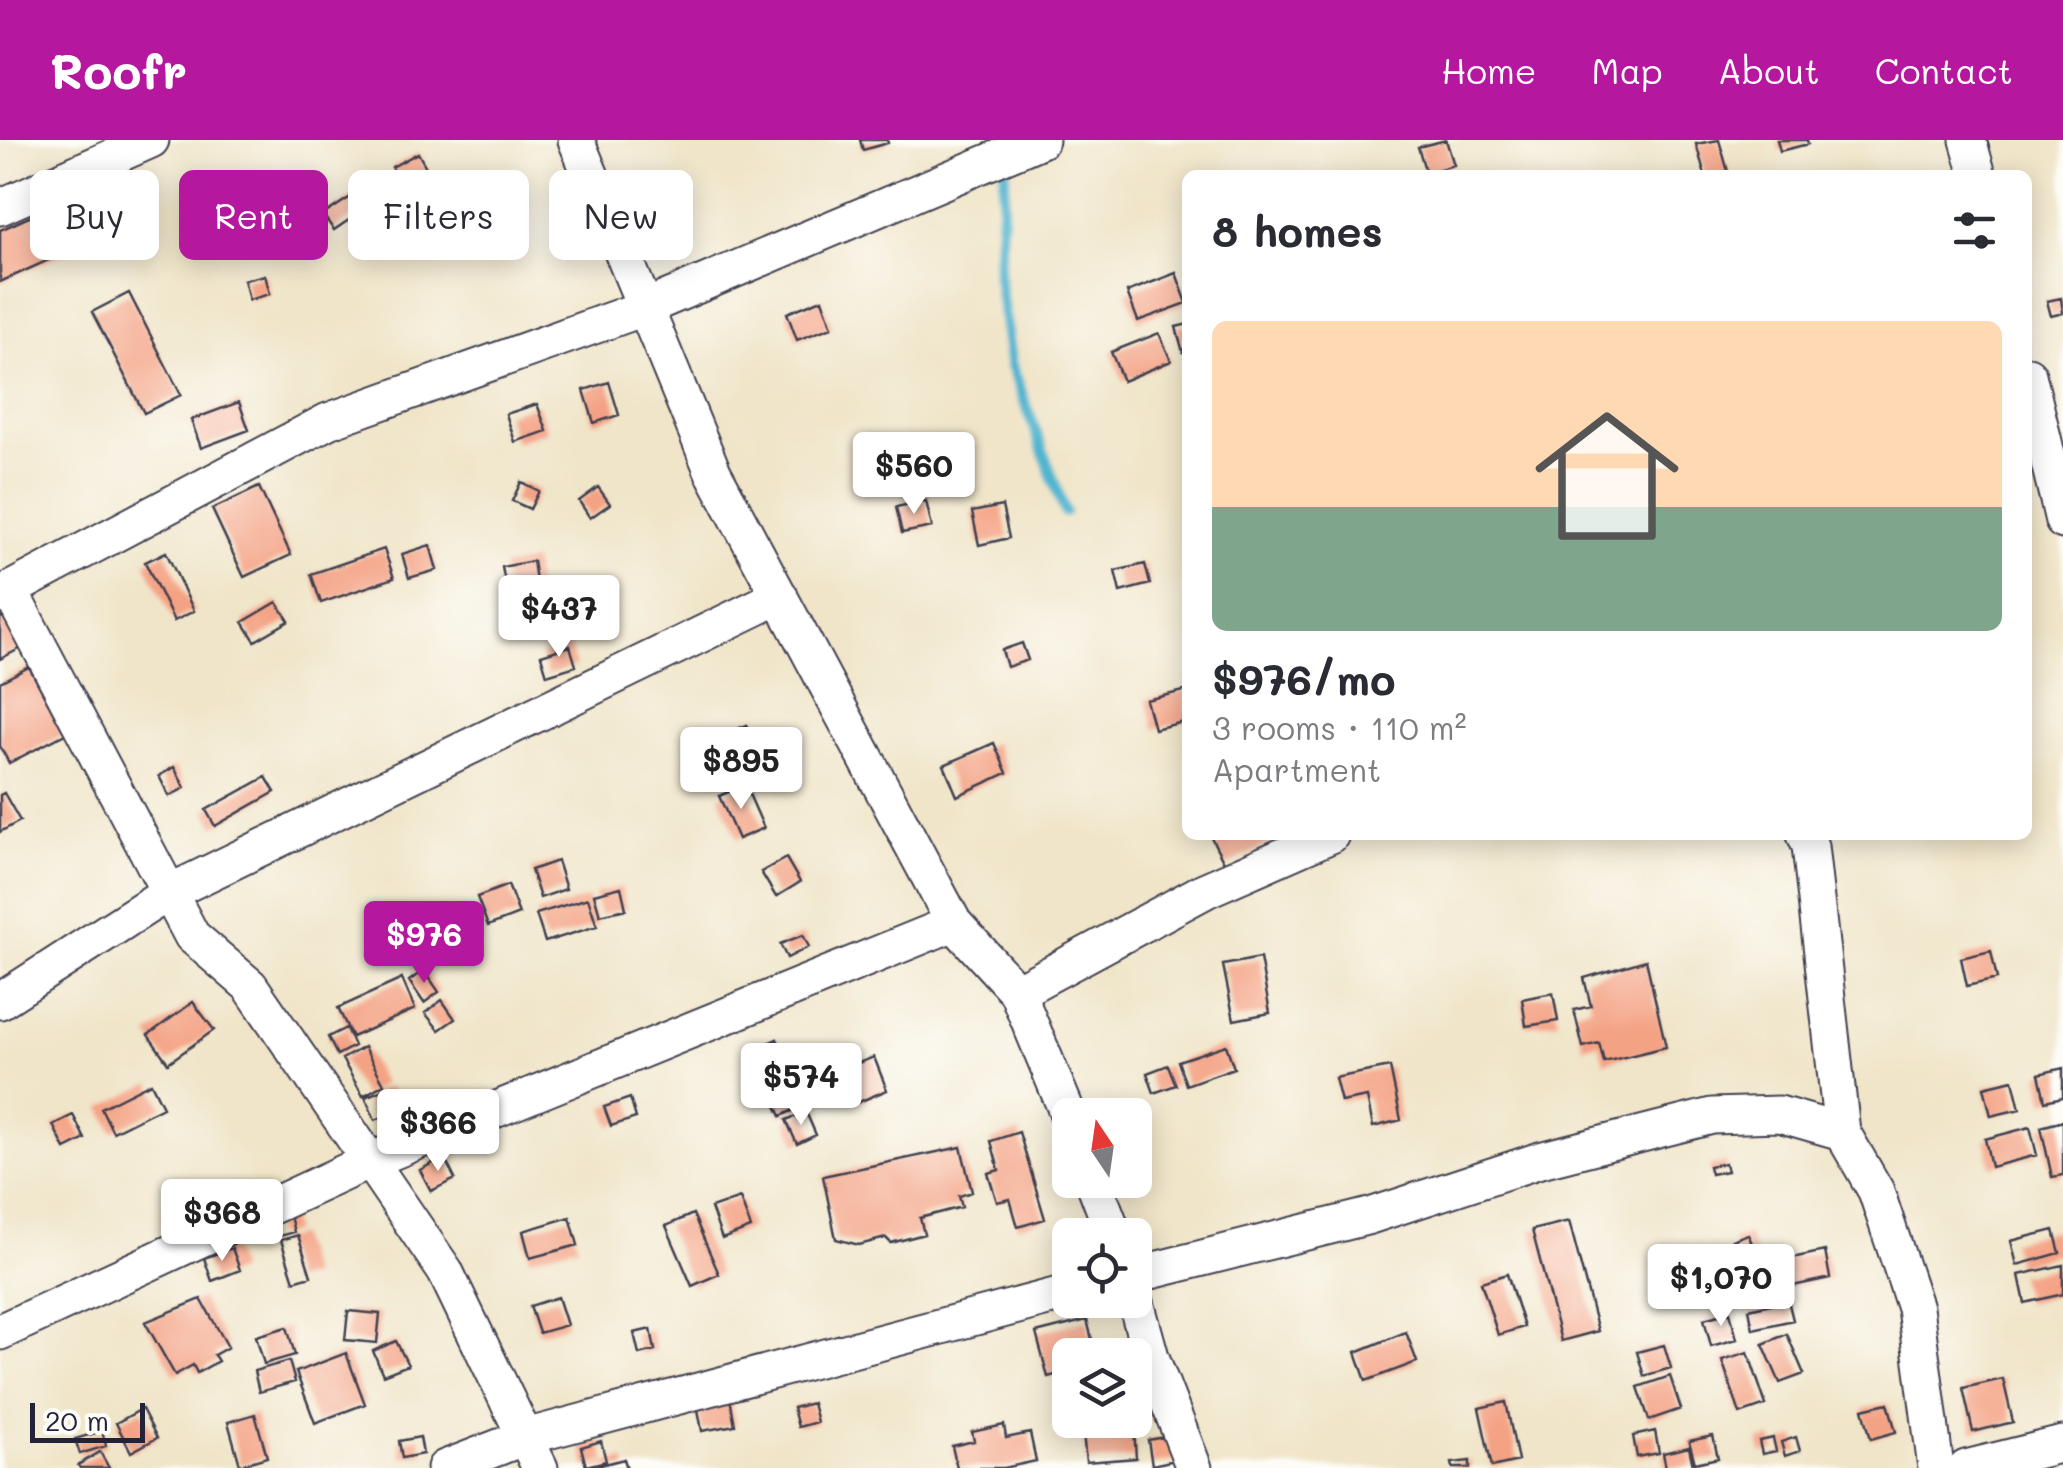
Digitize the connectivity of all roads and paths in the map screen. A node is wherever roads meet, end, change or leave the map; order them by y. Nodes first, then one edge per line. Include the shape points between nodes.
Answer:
1 (151, 140) edge
2 (576, 140) edge
3 (1042, 140) edge
4 (1968, 140) edge
5 (1977, 170) edge
6 (0, 206) edge
7 (644, 308) junction
8 (2032, 398) edge
9 (2048, 491) edge
10 (2063, 521) edge
11 (5, 593) edge
12 (780, 596) junction
13 (1320, 840) edge
14 (1807, 840) edge
15 (166, 894) junction
16 (954, 923) junction
17 (1018, 992) junction
18 (0, 1000) edge
19 (1061, 1098) edge
20 (1842, 1132) junction
21 (367, 1162) junction
22 (1152, 1271) edge
23 (1052, 1297) edge
24 (1140, 1318) edge
25 (0, 1332) edge
26 (2063, 1444) edge
27 (532, 1452) edge
28 (445, 1468) edge
29 (1194, 1468) edge
30 (1936, 1468) edge
31 (1966, 1468) edge

1 - 6 street
2 - 7 street
3 - 7 street
4 - 5 street
7 - 11 street via 328,420
7 - 12 street via 713,472
8 - 9 street
9 - 10 street
11 - 15 street
12 - 15 street
12 - 16 street
13 - 17 street via 1206,890
14 - 20 street
15 - 18 street
15 - 21 street via 192,936 250,986
16 - 17 street
16 - 21 street
17 - 19 street
20 - 22 street via 1780,1114 1712,1116 1540,1160 1370,1216
20 - 30 street via 1876,1192 1916,1308
21 - 25 street
21 - 27 street via 444,1271
23 - 27 street
24 - 29 street
26 - 31 street
27 - 28 street

